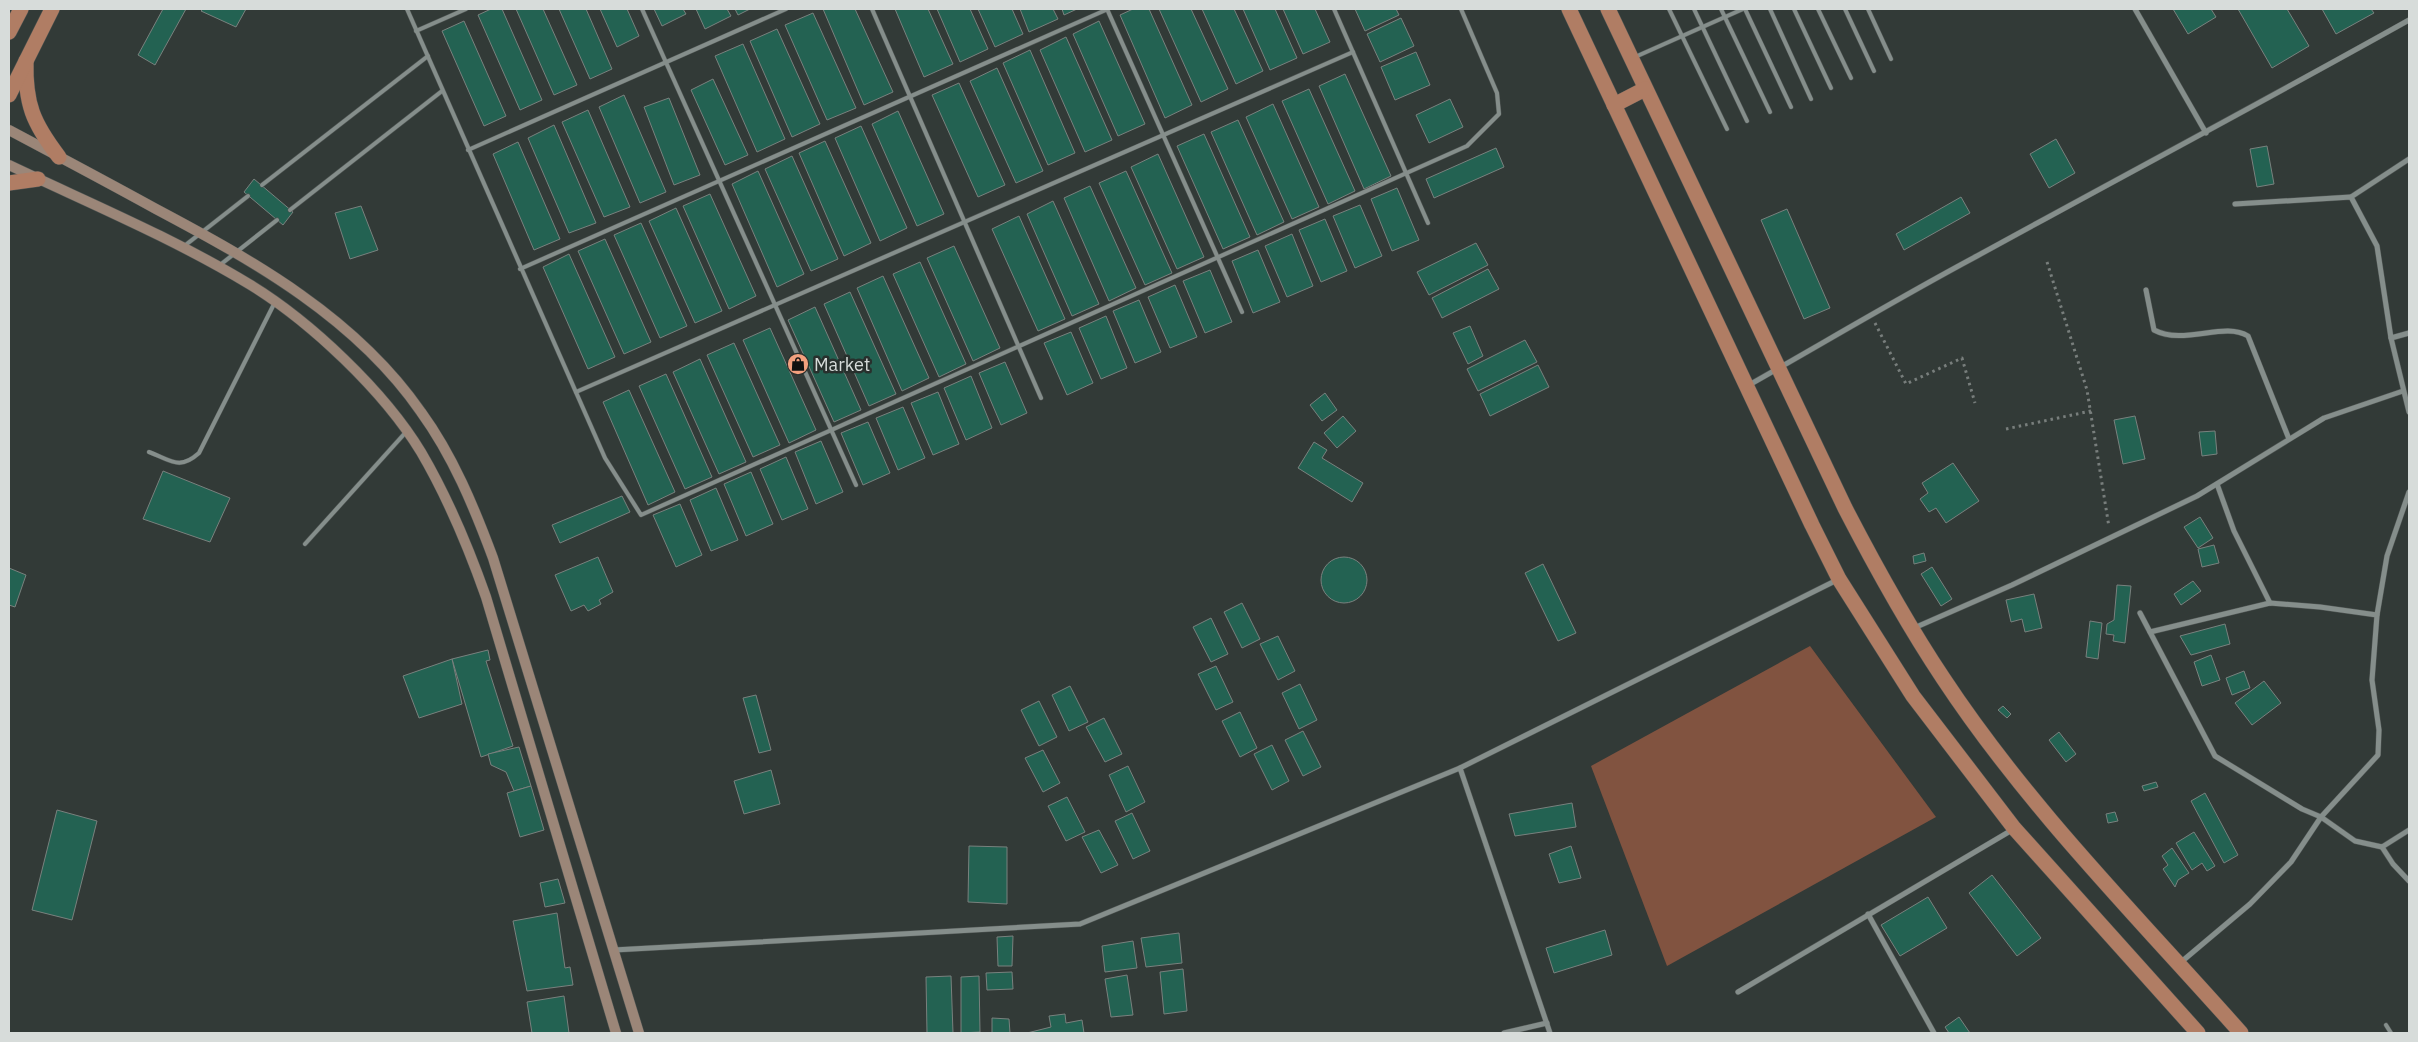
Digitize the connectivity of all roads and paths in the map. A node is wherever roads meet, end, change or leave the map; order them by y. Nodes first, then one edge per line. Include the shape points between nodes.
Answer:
1 (21, 9) edge
2 (52, 9) edge
3 (406, 9) edge
4 (466, 9) edge
5 (642, 9) edge
6 (786, 9) edge
7 (872, 9) edge
8 (1108, 9) edge
9 (1334, 9) edge
10 (1461, 9) edge
11 (1569, 9) edge
12 (1608, 9) edge
13 (1669, 9) edge
14 (1694, 9) edge
15 (1721, 9) edge
16 (1744, 9) edge
17 (1770, 9) edge
18 (1794, 9) edge
19 (1818, 9) edge
20 (1845, 9) edge
21 (1868, 9) edge
22 (2135, 9) edge
23 (1725, 17) junction
24 (2409, 20) edge
25 (1703, 27) junction
26 (416, 31) junction
27 (9, 32) edge
28 (1682, 37) junction
29 (1353, 52) junction
30 (428, 56) junction
31 (1631, 59) junction
32 (1891, 59) dead end
33 (26, 61) junction
34 (666, 62) junction
35 (1874, 71) dead end
36 (1851, 78) dead end
37 (1831, 88) dead end
38 (1645, 89) junction
39 (442, 91) junction
40 (9, 94) edge
41 (910, 97) junction
42 (1811, 99) dead end
43 (1614, 105) junction
44 (1791, 107) dead end
45 (1770, 112) dead end
46 (1746, 121) dead end
47 (1727, 129) dead end
48 (9, 130) edge
49 (2206, 133) junction
50 (1164, 135) junction
51 (468, 150) junction
52 (59, 157) junction
53 (2409, 159) edge
54 (9, 164) edge
55 (1406, 174) junction
56 (38, 179) junction
57 (719, 181) junction
58 (9, 183) edge
59 (262, 185) dead end
60 (248, 196) dead end
61 (2351, 197) junction
62 (2236, 204) dead end
63 (290, 210) dead end
64 (277, 220) dead end
65 (964, 222) junction
66 (1428, 223) dead end
67 (201, 232) junction
68 (182, 248) junction
69 (236, 252) junction
70 (1218, 259) junction
71 (2047, 262) dead end
72 (218, 266) junction
73 (520, 269) junction
74 (2146, 290) dead end
75 (275, 302) junction
76 (775, 305) junction
77 (1242, 312) dead end
78 (1872, 316) junction
79 (2409, 333) edge
80 (2391, 338) junction
81 (1019, 348) junction
82 (1778, 368) junction
83 (1746, 387) junction
84 (2403, 391) junction
85 (576, 392) junction
86 (1041, 398) dead end
87 (1975, 403) dead end
88 (2091, 412) junction
89 (2409, 412) edge
90 (2006, 429) dead end
91 (832, 430) junction
92 (406, 432) junction
93 (2289, 439) junction
94 (149, 452) dead end
95 (2217, 484) junction
96 (856, 485) dead end
97 (2409, 492) edge
98 (2111, 538) junction
99 (306, 544) dead end
100 (1839, 579) junction
101 (2270, 603) junction
102 (2140, 613) dead end
103 (2377, 615) junction
104 (1913, 628) junction
105 (2150, 632) junction
106 (1460, 768) junction
107 (2321, 817) junction
108 (2014, 828) junction
109 (2409, 830) edge
110 (2382, 847) junction
111 (2409, 881) edge
112 (1868, 914) junction
113 (614, 950) junction
114 (2179, 963) junction
115 (1738, 992) dead end
116 (1547, 1023) junction
117 (2386, 1026) dead end
118 (616, 1033) edge
119 (639, 1033) edge
120 (1504, 1033) edge
121 (1550, 1033) edge
122 (1934, 1033) edge
123 (2198, 1033) edge
124 (2242, 1033) edge
125 (2391, 1033) edge

1 - 27 main road
2 - 33 main road
3 - 26 lane
4 - 26 lane
5 - 34 lane
6 - 34 lane
7 - 41 lane
8 - 41 lane
8 - 50 lane
9 - 29 lane
10 - 55 lane via 1497,93 1498,114 1467,146
11 - 43 main road
12 - 31 main road
13 - 28 lane
14 - 25 lane
15 - 23 lane
16 - 23 lane
16 - 44 lane
17 - 42 lane
18 - 37 lane
19 - 36 lane
20 - 35 lane
21 - 32 lane
22 - 49 street
23 - 25 lane
23 - 45 lane
24 - 49 street
25 - 28 lane
25 - 46 lane
26 - 30 lane
28 - 31 lane
28 - 47 lane
29 - 50 lane
29 - 55 lane
30 - 39 lane
30 - 59 lane
31 - 38 main road
33 - 40 main road
33 - 52 main road via 25,90 35,120
34 - 51 lane
34 - 57 lane
38 - 43 main road
38 - 82 main road
39 - 51 lane
39 - 63 lane
41 - 57 lane
41 - 65 lane
43 - 83 main road
48 - 52 main road
49 - 78 street
50 - 65 lane
50 - 70 lane
51 - 73 lane
52 - 67 main road
53 - 61 street
54 - 56 main road
55 - 66 lane
55 - 70 lane
56 - 58 main road
56 - 68 main road
57 - 73 lane
57 - 76 lane
60 - 67 lane
61 - 62 street
61 - 80 street via 2377,246
64 - 69 lane
65 - 76 lane
65 - 81 lane
67 - 68 lane
67 - 69 main road
68 - 72 main road
69 - 72 lane
69 - 113 main road via 270,272 351,334 421,411 450,459 476,511 493,558
70 - 77 lane
70 - 81 lane
71 - 88 path
72 - 75 main road
73 - 85 lane
74 - 93 street via 2154,330 2161,334 2188,336 2238,331 2248,336
75 - 92 main road via 336,351 377,394
75 - 94 lane via 199,453 189,462 177,464
76 - 85 lane
76 - 91 lane
78 - 82 street
78 - 87 path via 1906,384 1962,358
79 - 80 street
80 - 84 street
81 - 86 lane
81 - 91 lane
82 - 83 street
82 - 104 main road via 1871,560
83 - 100 main road
84 - 89 street
84 - 93 street via 2324,418
85 - 91 lane via 605,458 641,515
88 - 90 path
88 - 98 path
91 - 96 lane
92 - 99 lane
92 - 118 main road via 420,450 469,548
93 - 95 street
95 - 98 street
95 - 101 street via 2237,538
97 - 103 street via 2387,556
98 - 104 street
100 - 106 street
100 - 108 main road via 1913,696
101 - 103 street
101 - 105 street
102 - 105 street
103 - 107 street via 2372,680 2379,730 2378,755
104 - 114 main road via 1943,679 2004,761 2066,838
105 - 107 street via 2215,756 2302,809
106 - 113 street via 1080,924
106 - 116 street
107 - 110 street via 2355,840
107 - 114 street via 2291,862 2250,904
108 - 112 street
108 - 123 main road
109 - 110 street
110 - 111 street
112 - 115 street
112 - 122 street
113 - 119 main road
114 - 124 main road
116 - 120 street
116 - 121 street
117 - 125 lane

